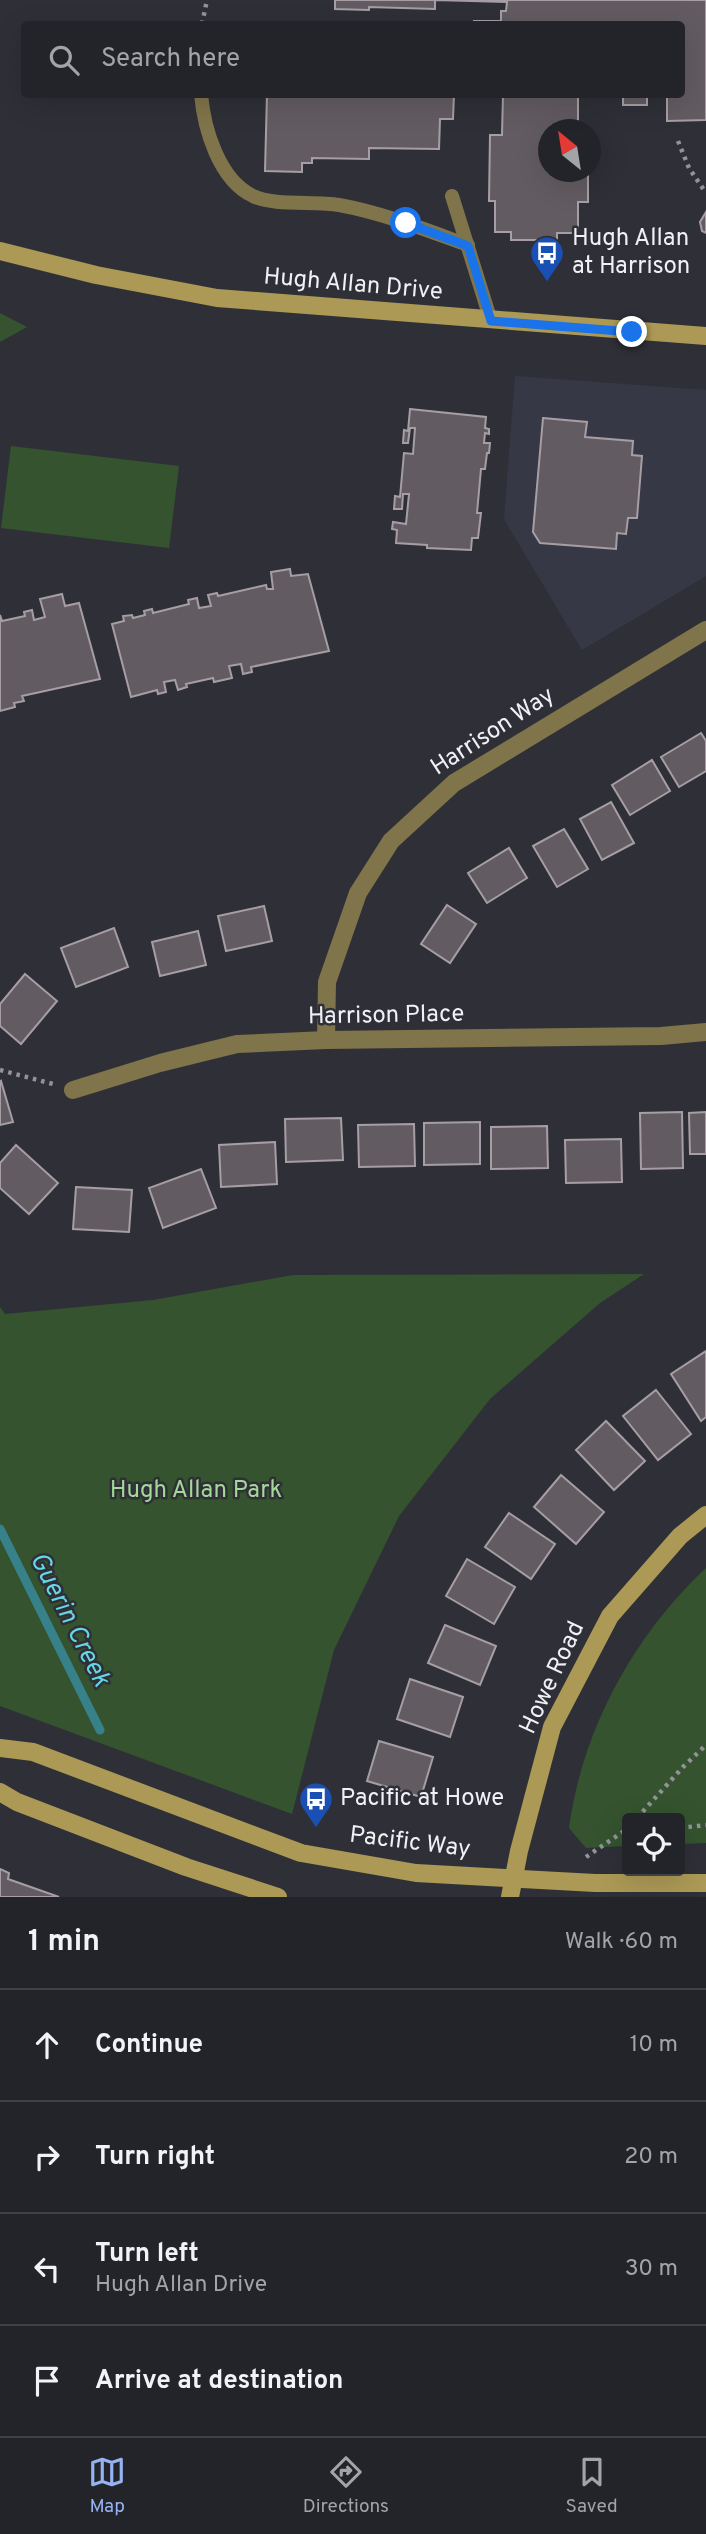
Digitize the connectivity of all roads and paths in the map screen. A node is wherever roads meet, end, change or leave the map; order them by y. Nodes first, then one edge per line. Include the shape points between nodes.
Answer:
1 (207, 0) edge
2 (203, 21) edge
3 (201, 98) edge
4 (678, 141) dead end
5 (706, 194) edge
6 (452, 196) dead end
7 (468, 246) junction
8 (0, 251) edge
9 (491, 321) junction
10 (706, 336) edge
11 (706, 630) edge
12 (706, 1032) edge
13 (326, 1040) junction
14 (0, 1070) edge
15 (73, 1090) joint
16 (706, 1515) edge
17 (706, 1745) edge
18 (0, 1748) edge
19 (0, 1792) edge
20 (641, 1813) edge
21 (706, 1825) edge
22 (685, 1827) edge
23 (622, 1834) edge
24 (586, 1857) dead end
25 (513, 1878) junction
26 (706, 1883) edge
27 (278, 1897) edge
28 (510, 1897) edge

1 - 2 path
3 - 7 lane via 227,175 253,197 338,205
4 - 5 path
6 - 7 lane
7 - 9 lane
8 - 9 main road, Hugh Allan Drive via 217,298
9 - 10 main road, Hugh Allan Drive
11 - 13 street, Harrison Way via 454,783 391,841 358,893 327,982
12 - 13 street, Harrison Place
13 - 15 street, Harrison Place via 237,1044
14 - 15 path
16 - 25 main road, Howe Road via 680,1536 610,1616 552,1727
17 - 20 path
18 - 25 main road, Pacific Way via 33,1752 301,1853 416,1873
19 - 27 main road via 173,1862
21 - 22 path
23 - 24 path
25 - 26 main road, Pacific Way
25 - 28 main road, Howe Road

